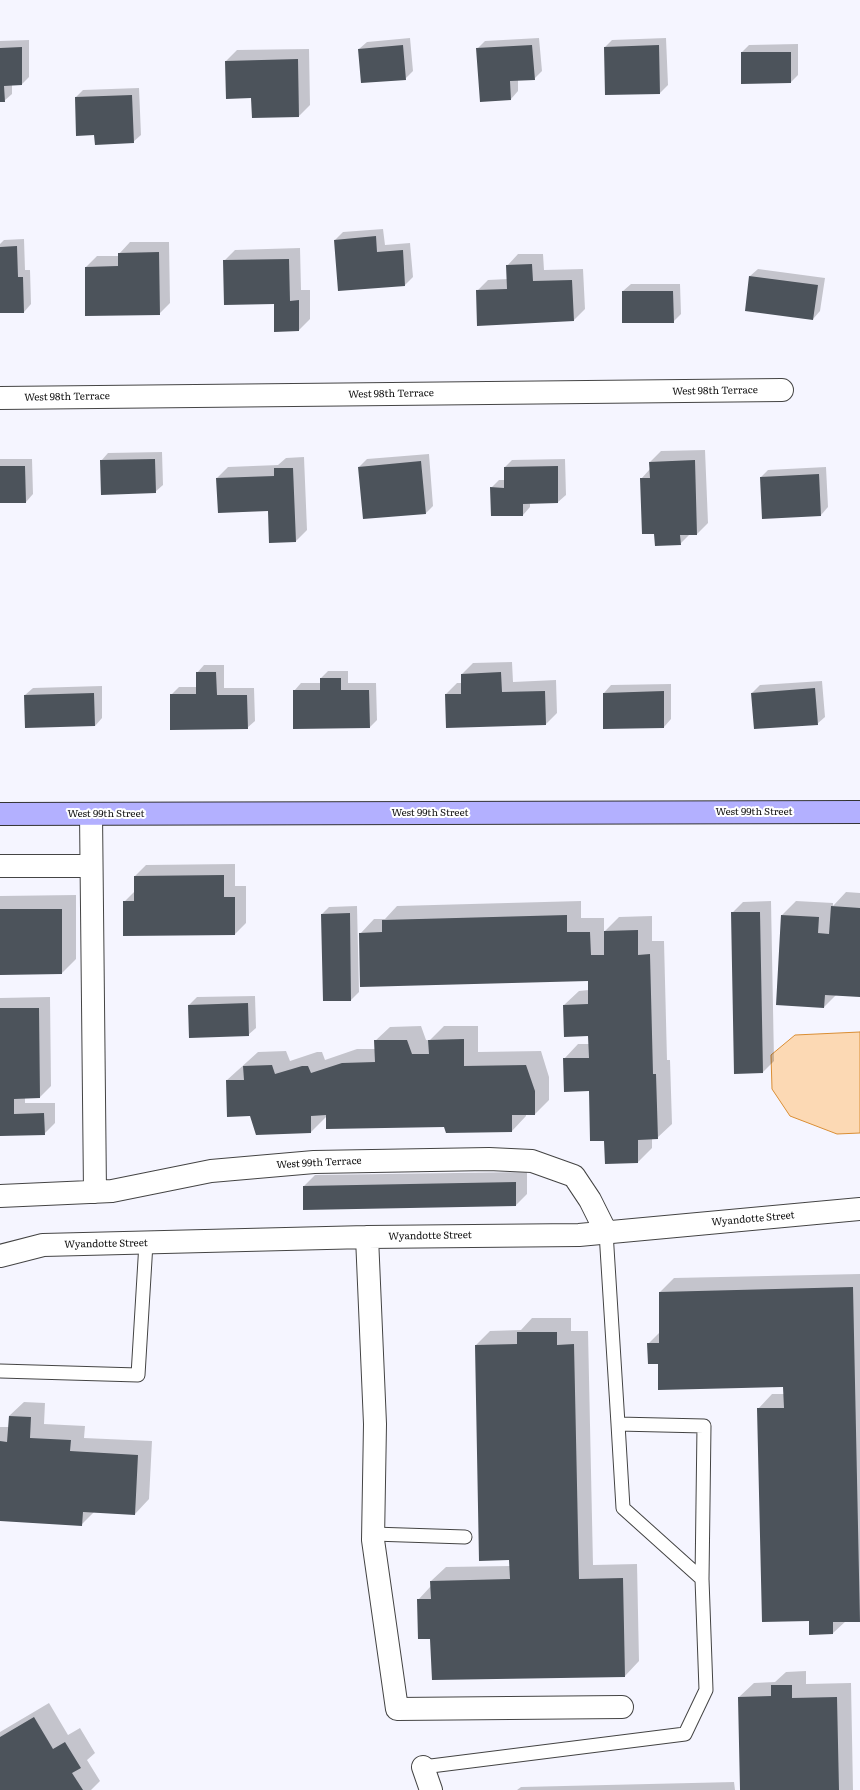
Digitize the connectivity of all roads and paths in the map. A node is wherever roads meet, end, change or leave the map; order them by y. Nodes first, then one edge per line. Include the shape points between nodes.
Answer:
1 (782, 390) dead end
2 (0, 398) edge
3 (860, 812) edge
4 (0, 814) edge
5 (91, 814) junction
6 (0, 866) edge
7 (91, 866) junction
8 (95, 1192) junction
9 (0, 1196) edge
10 (860, 1209) edge
11 (606, 1232) junction
12 (367, 1237) junction
13 (146, 1243) junction
14 (0, 1256) edge
15 (0, 1372) edge
16 (618, 1424) junction
17 (373, 1534) junction
18 (465, 1537) dead end
19 (702, 1579) junction
20 (622, 1707) dead end
21 (423, 1766) joint
22 (431, 1790) edge

1 - 2 street, West 98th Terrace
3 - 5 street, West 99th Street
4 - 5 street, West 99th Street
5 - 7 street
6 - 7 street
7 - 8 street
8 - 9 street, West 99th Terrace
8 - 11 street, West 99th Terrace via 112,1191 211,1171 314,1162 489,1159 532,1161 574,1176
10 - 11 street, Wyandotte Street
11 - 12 street, Wyandotte Street via 579,1235
11 - 16 lane
12 - 13 street, Wyandotte Street
12 - 17 street via 375,1424
13 - 14 street, Wyandotte Street via 43,1245
13 - 15 lane via 138,1375
16 - 19 lane via 623,1508
16 - 19 lane via 704,1426
17 - 18 lane
17 - 20 street via 397,1709
19 - 21 lane via 706,1690 685,1734
21 - 22 street

